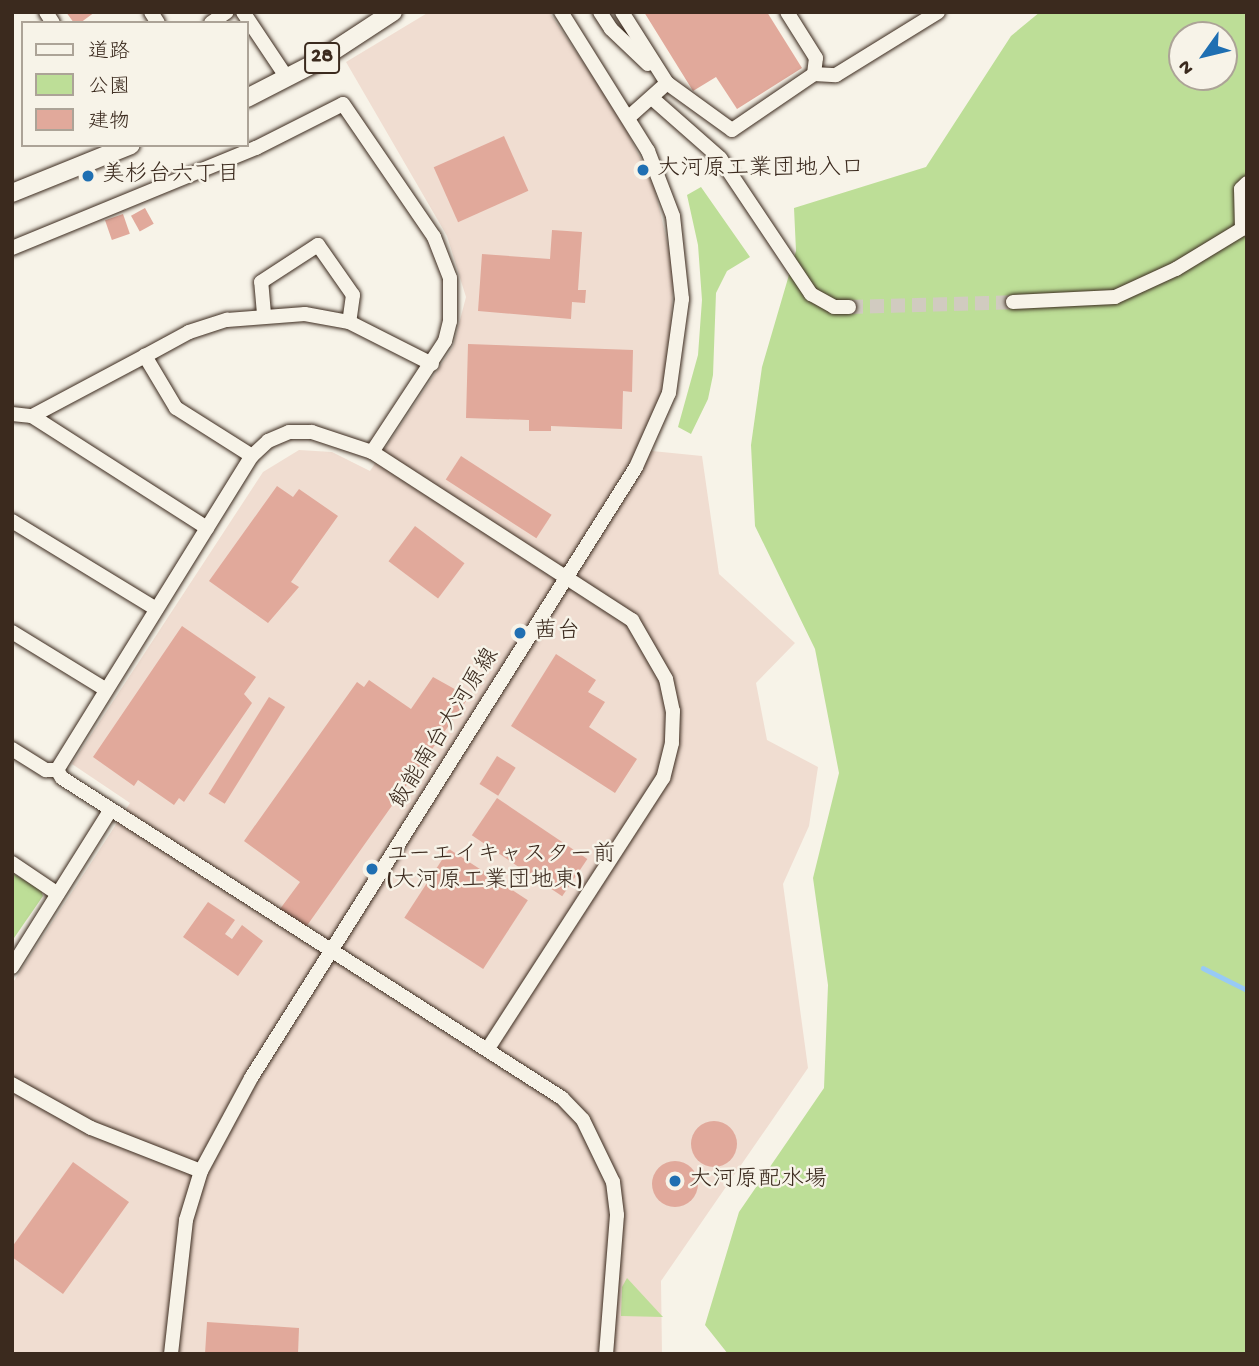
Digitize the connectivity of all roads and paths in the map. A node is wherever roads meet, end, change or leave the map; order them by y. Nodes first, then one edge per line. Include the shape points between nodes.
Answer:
1 (243, 12) edge
2 (393, 12) edge
3 (561, 12) edge
4 (600, 12) edge
5 (622, 12) edge
6 (787, 12) edge
7 (938, 12) edge
8 (814, 75) junction
9 (287, 78) junction
10 (664, 80) junction
11 (248, 98) edge
12 (653, 99) junction
13 (629, 117) junction
14 (126, 147) edge
15 (1247, 183) edge
16 (12, 192) edge
17 (12, 248) edge
18 (1013, 302) tunnel mouth
19 (849, 307) tunnel mouth
20 (264, 314) junction
21 (349, 322) junction
22 (145, 356) junction
23 (432, 364) junction
24 (12, 414) edge
25 (32, 416) junction
26 (372, 452) junction
27 (252, 456) junction
28 (12, 521) edge
29 (207, 528) junction
30 (566, 580) junction
31 (156, 609) junction
32 (12, 632) edge
33 (105, 689) junction
34 (12, 749) edge
35 (57, 770) junction
36 (111, 809) junction
37 (12, 863) edge
38 (58, 894) junction
39 (334, 949) junction
40 (12, 967) edge
41 (489, 1047) junction
42 (12, 1084) edge
43 (201, 1171) junction
44 (171, 1354) edge
45 (606, 1354) edge

1 - 9 street
2 - 9 main road, 28
3 - 13 street, 飯能南台大河原線
4 - 10 street via 611,29
5 - 10 street
6 - 8 street via 816,58
7 - 8 street via 836,75
8 - 10 street via 732,130
9 - 11 main road, 28
10 - 12 street
12 - 13 street
12 - 19 street via 716,154 763,217 802,284 820,301
13 - 30 street, 飯能南台大河原線 via 661,178 675,230 682,299 677,353 668,393 636,467
14 - 16 main road
15 - 18 street via 1241,189 1242,229 1176,269 1115,297 1073,303
17 - 23 street via 256,148 343,104 444,259 450,278 450,321
20 - 21 street
20 - 21 street via 261,282 318,245 353,295
20 - 22 street via 189,332
21 - 23 street
22 - 25 street
22 - 27 street via 176,408
23 - 26 street
24 - 25 street
25 - 29 street
26 - 27 street via 312,432 289,432 268,441
26 - 30 street
27 - 29 street
28 - 31 street
29 - 31 street
30 - 39 street, 飯能南台大河原線
30 - 41 street via 632,620 649,644 666,679 673,711 672,743 663,778
31 - 33 street
32 - 33 street
33 - 35 street
34 - 35 street via 46,770
35 - 36 street via 62,778
36 - 38 street
36 - 39 street
37 - 38 street
38 - 40 street
39 - 41 street
39 - 43 street, 飯能南台大河原線 via 251,1078
41 - 45 street via 562,1098 583,1119 602,1151 617,1215
42 - 43 street via 91,1128
43 - 44 street, 飯能南台大河原線 via 186,1220

